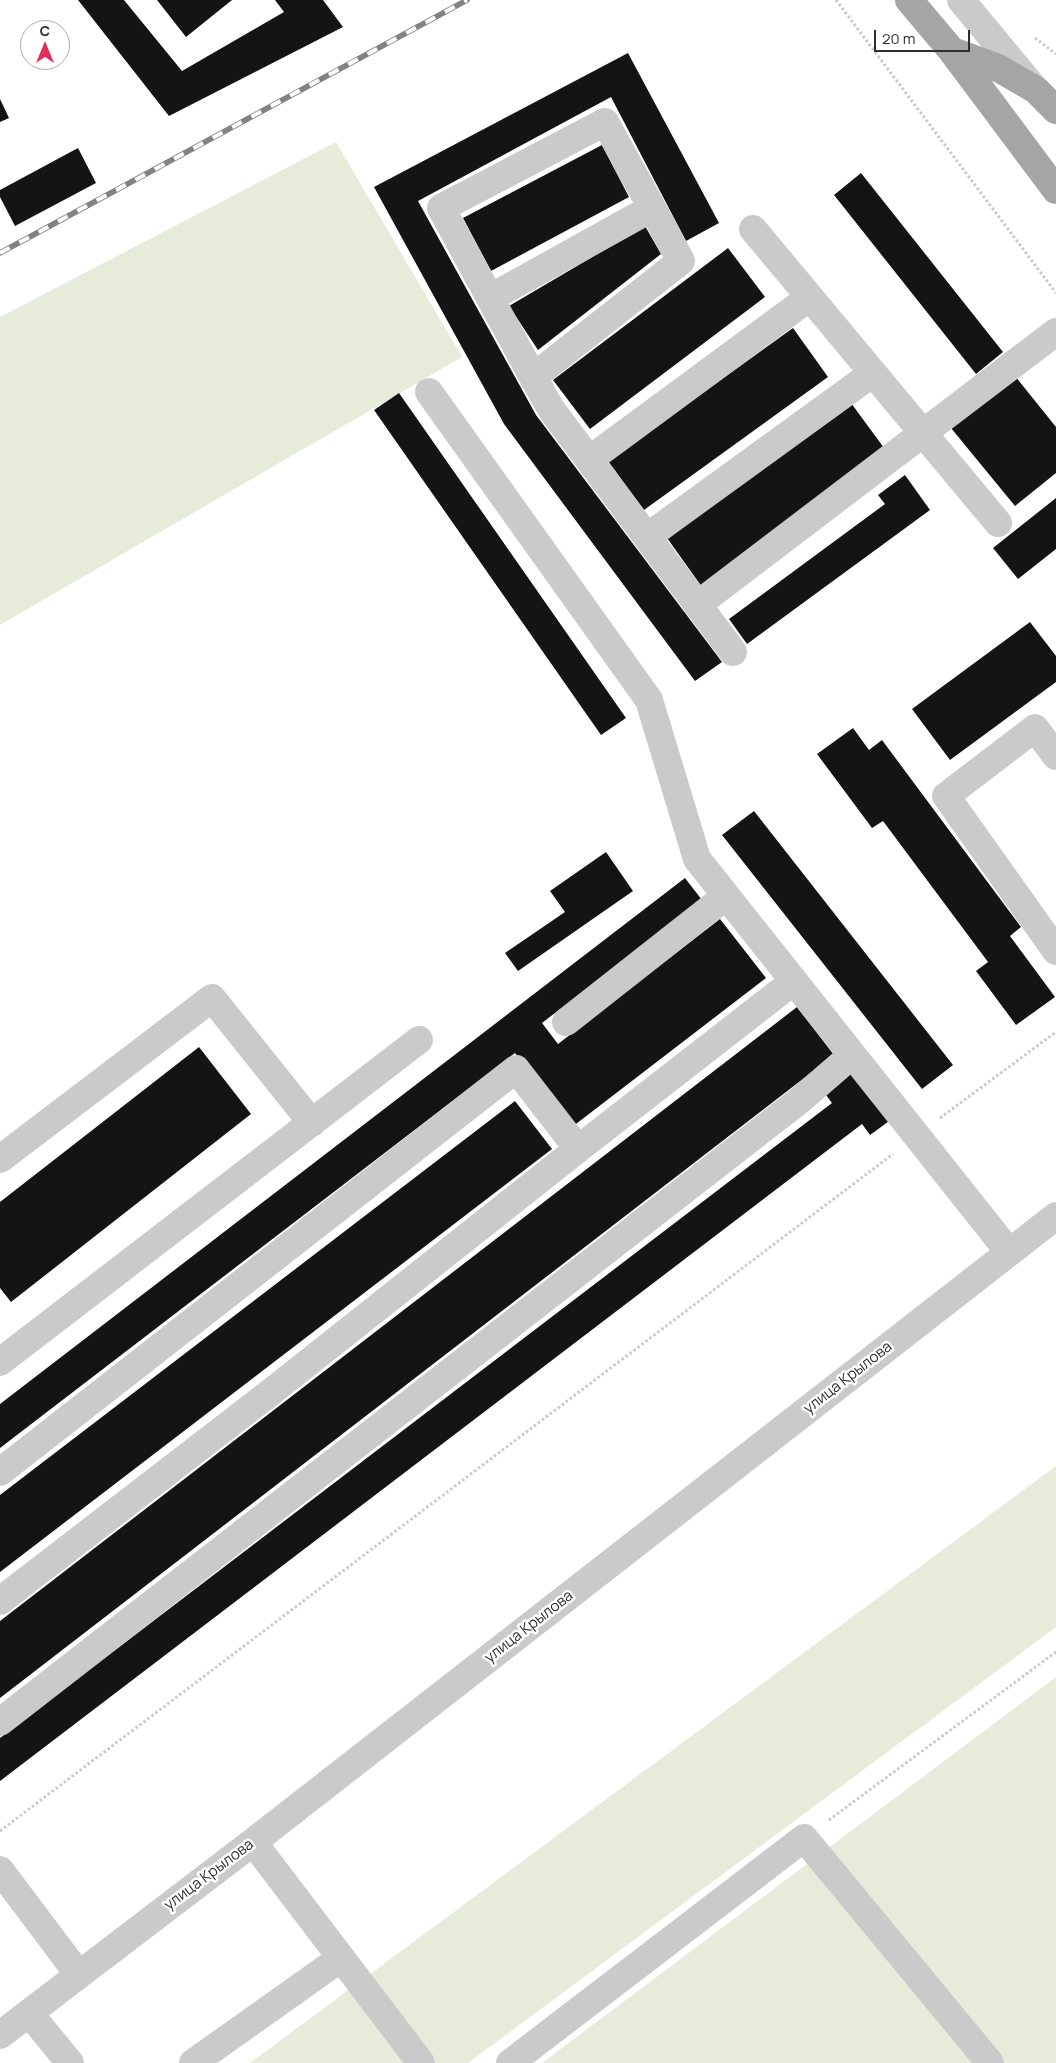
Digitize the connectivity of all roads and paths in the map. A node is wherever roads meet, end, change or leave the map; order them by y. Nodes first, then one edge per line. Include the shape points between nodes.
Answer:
1 (836, 0) edge
2 (909, 0) edge
3 (961, 0) edge
4 (952, 51) junction
5 (1036, 90) junction
6 (1056, 110) edge
7 (1056, 190) edge
8 (652, 208) junction
9 (753, 230) dead end
10 (1056, 293) edge
11 (810, 297) junction
12 (490, 298) junction
13 (1056, 332) edge
14 (873, 373) junction
15 (533, 376) junction
16 (429, 392) dead end
17 (923, 433) junction
18 (589, 460) junction
19 (998, 523) dead end
20 (647, 537) junction
21 (697, 605) junction
22 (733, 652) dead end
23 (1056, 756) edge
24 (726, 896) junction
25 (1053, 941) edge
26 (794, 981) junction
27 (566, 1022) dead end
28 (1056, 1032) edge
29 (419, 1040) dead end
30 (852, 1055) junction
31 (312, 1122) junction
32 (917, 1136) junction
33 (578, 1149) junction
34 (0, 1159) edge
35 (1056, 1216) edge
36 (1009, 1252) junction
37 (4, 1350) edge
38 (0, 1472) edge
39 (0, 1601) edge
40 (1056, 1652) edge
41 (0, 1722) edge
42 (0, 1831) edge
43 (804, 1838) junction
44 (253, 1842) junction
45 (0, 1870) edge
46 (341, 1958) junction
47 (79, 1975) junction
48 (29, 2013) junction
49 (0, 2035) edge
50 (70, 2063) edge
51 (193, 2063) edge
52 (421, 2063) edge
53 (510, 2063) edge
54 (990, 2063) edge

1 - 10 path
2 - 4 main road
3 - 5 street
4 - 5 main road via 998,68
4 - 7 main road
5 - 6 main road
8 - 12 street
8 - 12 street via 605,122 441,208
8 - 15 street via 682,261
9 - 11 street
11 - 14 street
11 - 18 street
12 - 15 street
13 - 17 street
14 - 17 street
14 - 20 street
15 - 18 street via 551,409
16 - 24 street via 649,700 696,859
17 - 19 street
17 - 21 street
18 - 20 street
20 - 21 street
21 - 22 street
23 - 25 street via 1035,728 946,796
24 - 26 street
24 - 27 street
26 - 30 street
26 - 33 street
28 - 32 path
29 - 31 street
30 - 32 street
30 - 41 street via 800,1100
31 - 34 street via 212,998
31 - 37 street
32 - 36 street
32 - 42 path
33 - 38 street via 516,1069
33 - 39 street
35 - 36 street, улица Крылова
36 - 44 street, улица Крылова
40 - 43 path
43 - 53 street
43 - 54 street
44 - 46 street
44 - 47 street, улица Крылова
45 - 47 street
46 - 51 street
46 - 52 street
47 - 48 street, улица Крылова
48 - 49 street, улица Крылова
48 - 50 street

